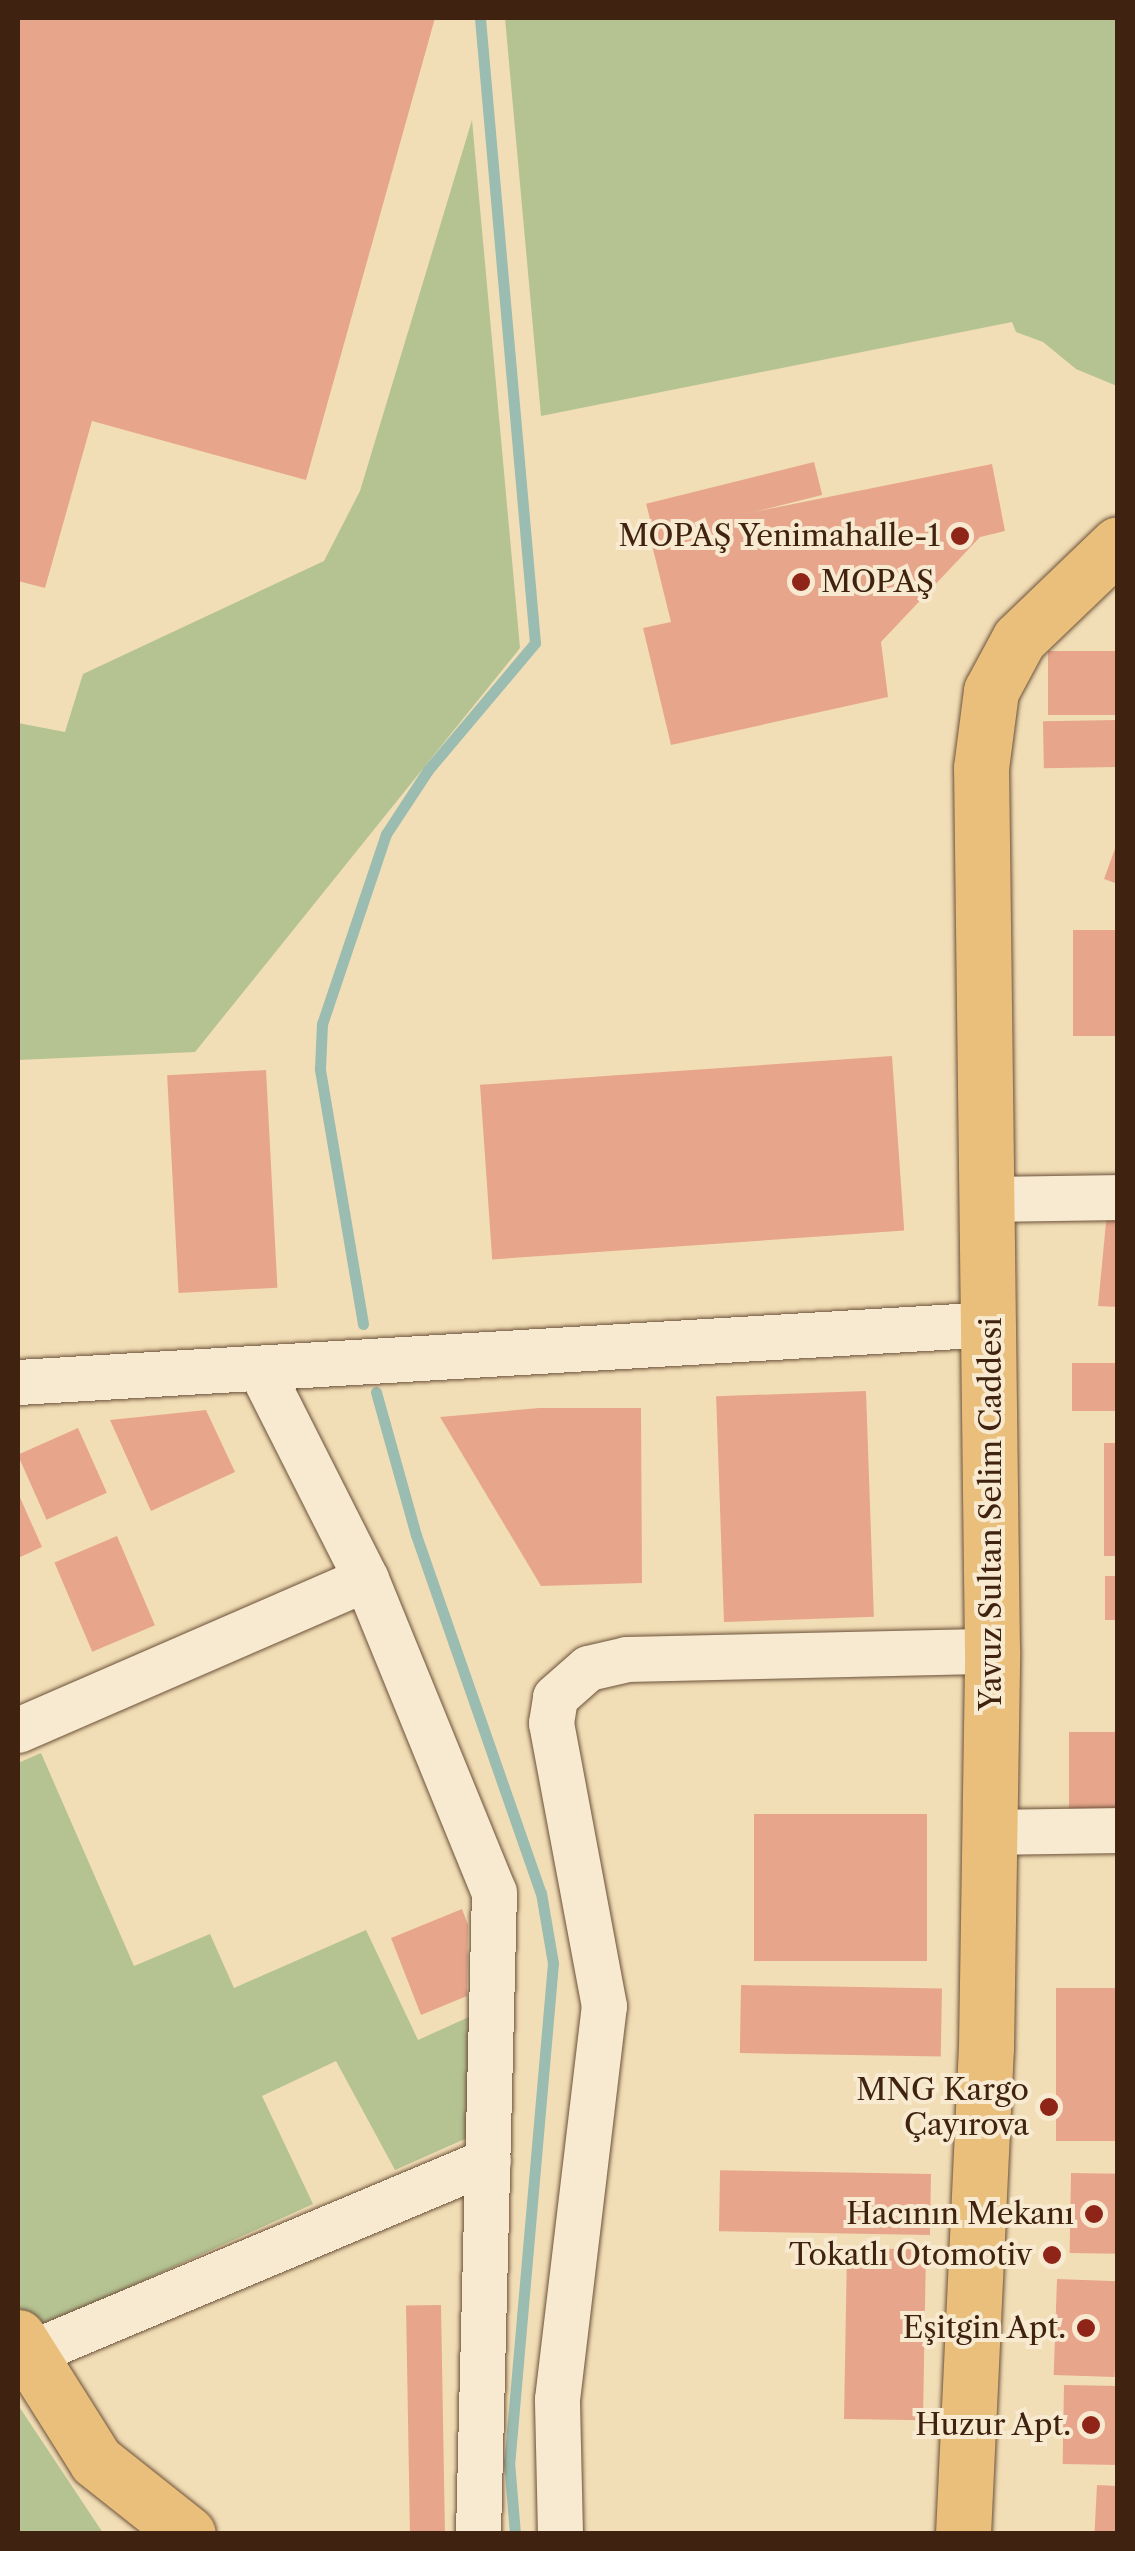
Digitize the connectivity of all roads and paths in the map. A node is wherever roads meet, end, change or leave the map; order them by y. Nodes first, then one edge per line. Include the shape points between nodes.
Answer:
1 (1118, 544) edge
2 (1118, 1197) edge
3 (991, 1199) junction
4 (991, 1324) junction
5 (260, 1369) junction
6 (18, 1382) edge
7 (366, 1580) junction
8 (992, 1651) junction
9 (18, 1730) edge
10 (1118, 1830) edge
11 (990, 1832) junction
12 (488, 2160) junction
13 (23, 2346) edge
14 (96, 2461) junction
15 (136, 2534) edge
16 (188, 2534) edge
17 (478, 2534) edge
18 (560, 2534) edge
19 (963, 2534) edge

1 - 3 main road, Yavuz Sultan Selim Caddesi via 1019,638 991,690 984,724
2 - 3 street
3 - 4 main road, Yavuz Sultan Selim Caddesi
4 - 5 street
4 - 8 main road, Yavuz Sultan Selim Caddesi
5 - 6 street
5 - 7 street
7 - 9 street
7 - 12 street via 494,1892
8 - 11 main road, Yavuz Sultan Selim Caddesi
8 - 18 street via 626,1658 588,1668 555,1698 551,1723 604,2006 557,2399
10 - 11 street
11 - 19 main road, Yavuz Sultan Selim Caddesi
12 - 13 street
12 - 17 street
13 - 14 main road
14 - 15 main road
14 - 16 main road

